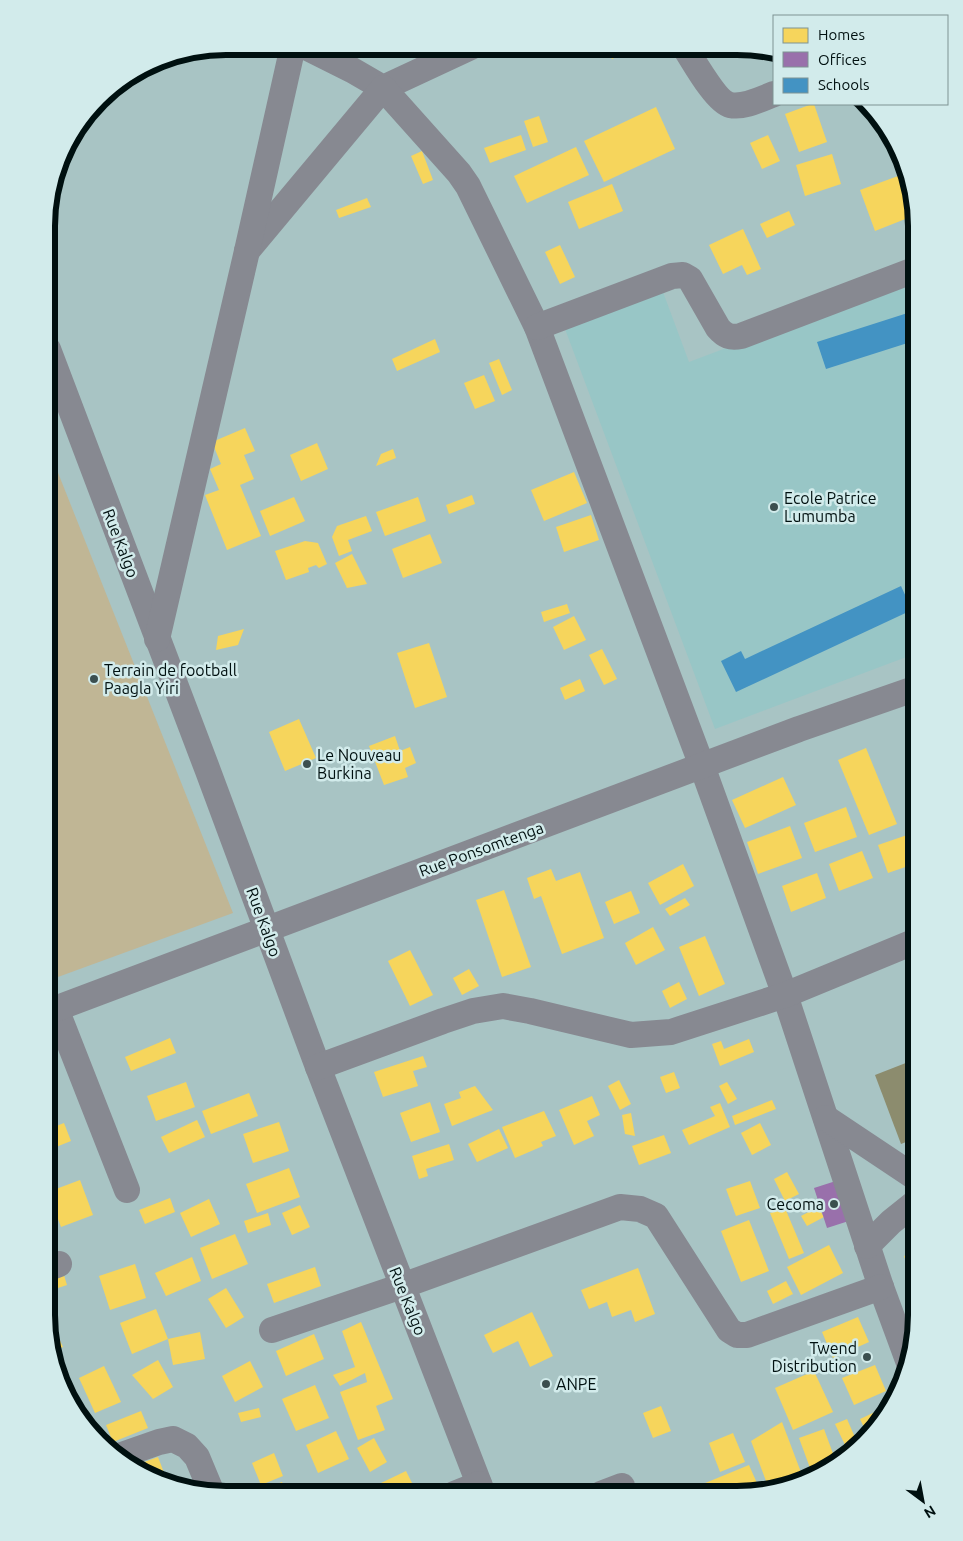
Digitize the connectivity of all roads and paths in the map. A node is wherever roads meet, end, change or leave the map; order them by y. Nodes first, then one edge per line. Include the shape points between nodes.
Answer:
1 (291, 55) edge
2 (322, 55) edge
3 (454, 55) edge
4 (690, 55) edge
5 (383, 88) junction
6 (773, 94) edge
7 (247, 251) junction
8 (908, 272) edge
9 (537, 327) junction
10 (55, 368) edge
11 (157, 639) junction
12 (908, 691) edge
13 (702, 766) junction
14 (266, 929) junction
15 (908, 944) edge
16 (785, 995) junction
17 (55, 1009) edge
18 (55, 1020) edge
19 (318, 1067) junction
20 (826, 1118) junction
21 (908, 1173) edge
22 (127, 1190) dead end
23 (908, 1208) edge
24 (867, 1246) junction
25 (402, 1286) junction
26 (881, 1286) junction
27 (272, 1330) dead end
28 (905, 1351) edge
29 (126, 1454) edge
30 (209, 1485) edge
31 (480, 1486) edge

1 - 7 street
2 - 5 street
3 - 5 street
4 - 6 street via 717,97 728,105 749,103
5 - 7 street
5 - 9 street via 459,172
7 - 11 street
8 - 9 street via 731,338 718,328 690,279 683,275 672,276
9 - 13 street
10 - 11 street, Rue Kalgo
11 - 14 street, Rue Kalgo
12 - 13 street, Rue Ponsomtenga
13 - 14 street, Rue Ponsomtenga
13 - 16 street
14 - 17 street, Rue Ponsomtenga
14 - 19 street, Rue Kalgo
15 - 16 street
16 - 19 street via 672,1032 631,1035 503,1006 473,1011
16 - 20 street
18 - 22 street
19 - 25 street, Rue Kalgo
20 - 21 street
20 - 24 street
23 - 24 street
24 - 26 street
25 - 26 street via 620,1207 640,1208 656,1216 729,1330 737,1335 748,1335
25 - 27 street
25 - 31 street, Rue Kalgo
26 - 28 street
29 - 30 street via 173,1439 187,1446 197,1457

